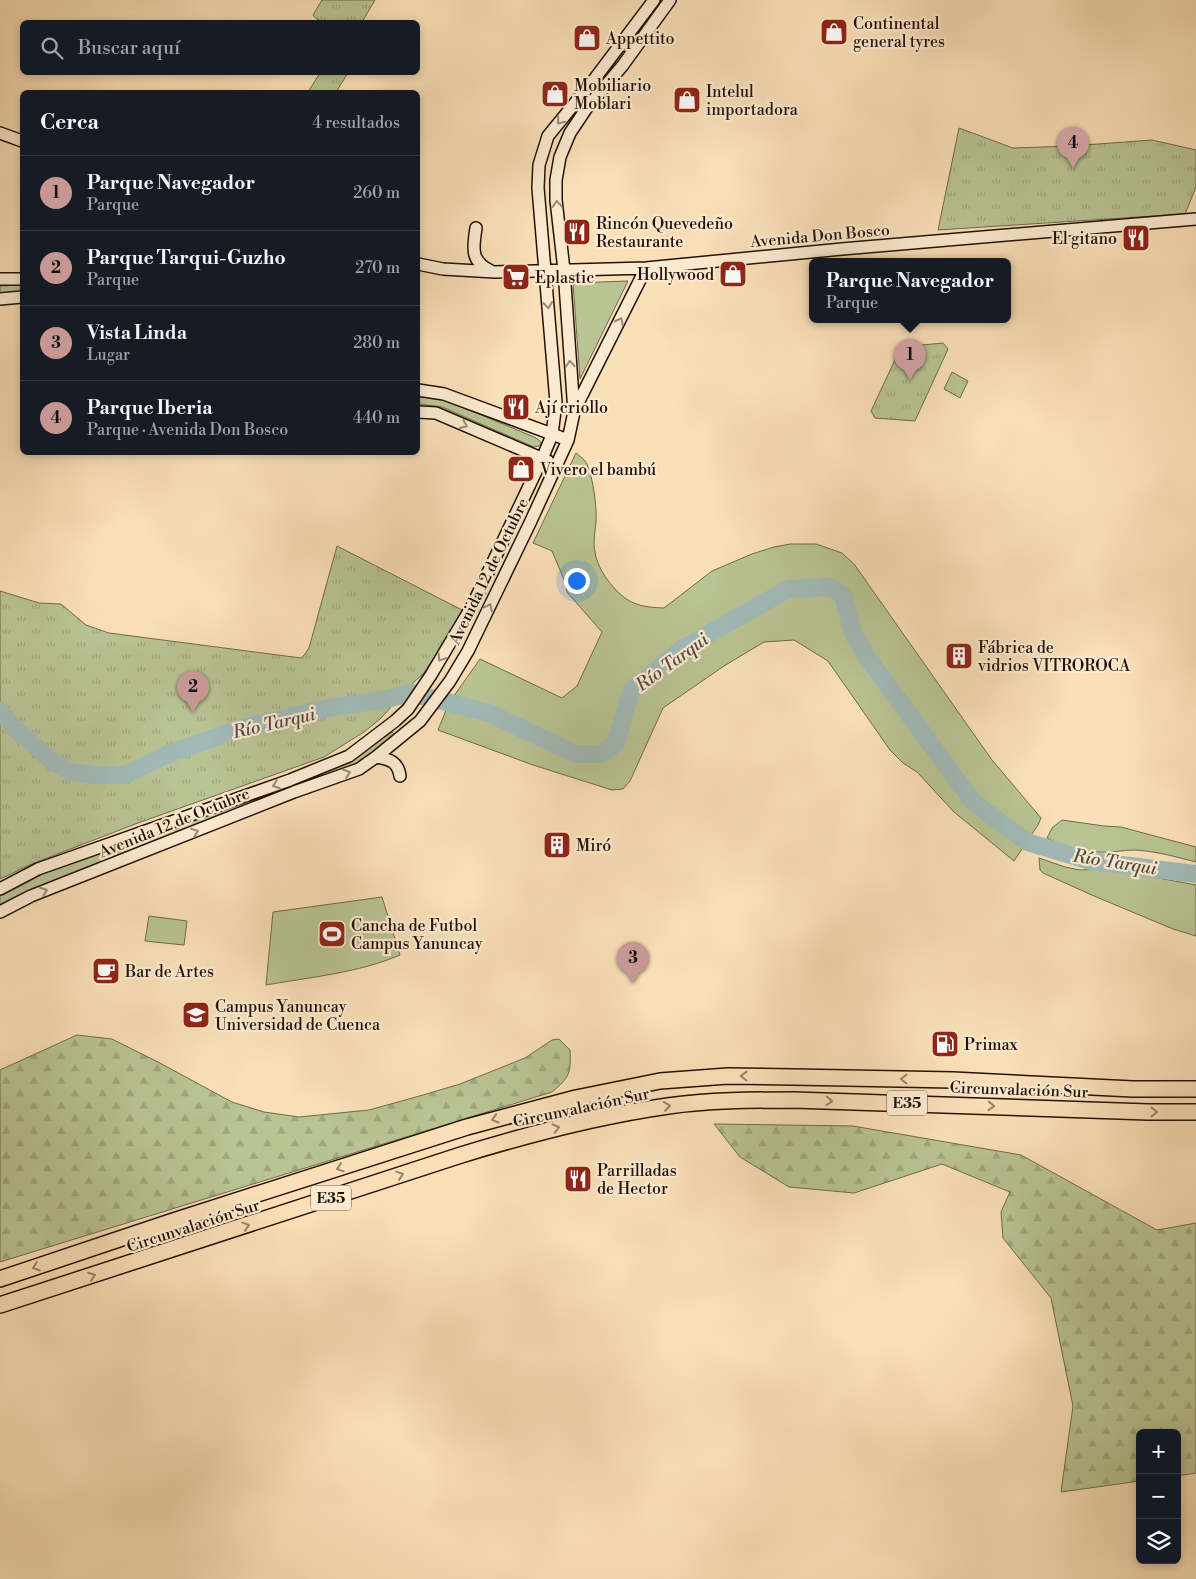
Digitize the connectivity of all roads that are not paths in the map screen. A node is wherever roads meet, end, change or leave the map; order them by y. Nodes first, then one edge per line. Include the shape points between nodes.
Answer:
1 (654, 0) edge
2 (670, 0) edge
3 (0, 133) edge
4 (20, 140) edge
5 (1196, 220) edge
6 (476, 228) dead end
7 (420, 264) edge
8 (646, 268) junction
9 (544, 270) junction
10 (564, 270) junction
11 (495, 272) junction
12 (0, 279) edge
13 (20, 279) edge
14 (20, 297) edge
15 (0, 299) edge
16 (420, 390) edge
17 (420, 412) edge
18 (574, 412) junction
19 (552, 435) junction
20 (568, 440) junction
21 (542, 458) junction
22 (557, 464) junction
23 (376, 757) junction
24 (400, 776) dead end
25 (0, 889) edge
26 (0, 912) edge
27 (1196, 1089) edge
28 (1196, 1112) edge
29 (0, 1279) edge
30 (0, 1305) edge

1 -> 9 main road, Avenida 12 de Octubre via 548,136 539,164 538,188
10 -> 2 main road, Avenida 12 de Octubre via 556,200 560,157 570,133 586,109
3 - 4 main road
5 - 8 main road, Avenida Don Bosco via 842,248
6 - 11 main road via 473,248 476,258 482,266
7 - 11 main road, Avenida Don Bosco
8 - 10 main road, Avenida Don Bosco
18 -> 8 main road
9 - 10 main road, Avenida Don Bosco
9 - 11 main road, Avenida Don Bosco
9 -> 19 main road, Avenida 12 de Octubre via 556,402
18 -> 10 main road, Avenida 12 de Octubre
12 - 13 main road
14 - 15 main road
16 - 19 main road via 444,394
17 -> 21 main road via 436,413
18 - 20 main road, Avenida 12 de Octubre
19 - 20 main road
19 - 21 main road, Avenida 12 de Octubre
20 - 22 main road, Avenida 12 de Octubre
21 - 22 main road
21 -> 25 main road, Avenida 12 de Octubre via 472,606 431,675 408,709 395,721 349,756 38,869
23 -> 22 main road, Avenida 12 de Octubre via 420,721 450,681 468,651
23 - 24 main road via 394,762
26 -> 23 main road, Avenida 12 de Octubre via 31,896 359,769
27 -> 29 highway, Circunvalación Sur / E35 via 802,1077 728,1076 660,1081 576,1098 467,1127
30 -> 28 highway, Circunvalación Sur / E35 via 515,1138 669,1106 741,1100 794,1100

